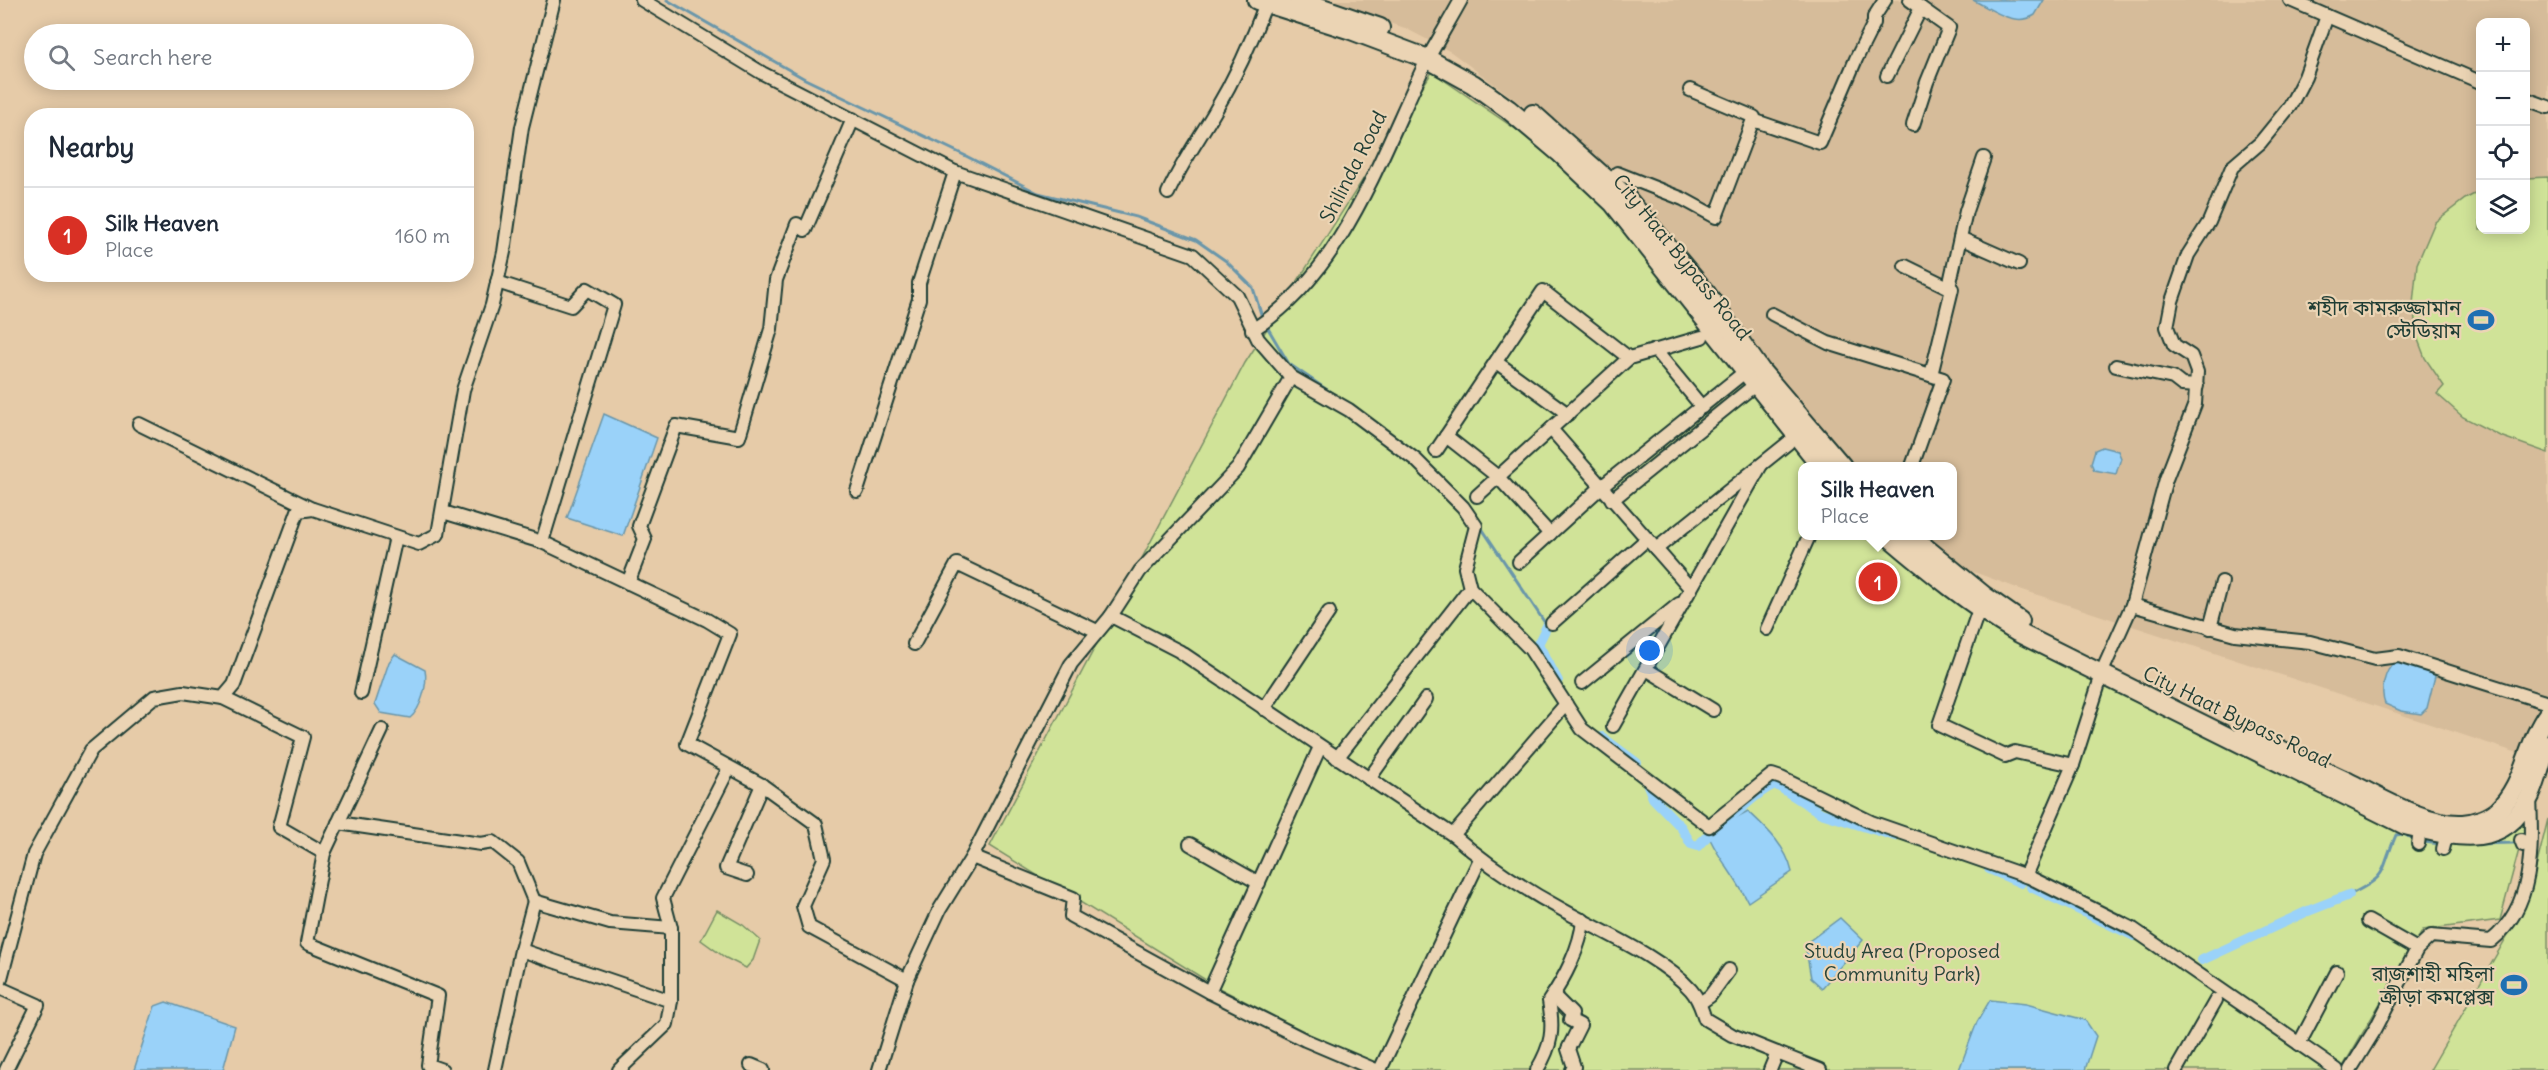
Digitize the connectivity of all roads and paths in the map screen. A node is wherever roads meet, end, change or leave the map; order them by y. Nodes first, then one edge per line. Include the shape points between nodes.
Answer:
1 (554, 0) edge
2 (642, 0) edge
3 (1299, 0) edge
4 (1461, 0) edge
5 (1885, 0) edge
6 (1910, 0) edge
7 (2290, 0) edge
8 (1261, 2) edge
9 (1921, 8) junction
10 (2328, 16) junction
11 (1430, 55) junction
12 (1887, 76) dead end
13 (2476, 80) edge
14 (1690, 90) dead end
15 (2530, 100) edge
16 (2548, 107) edge
17 (853, 119) junction
18 (1753, 120) junction
19 (1913, 125) dead end
20 (1984, 158) dead end
21 (955, 172) junction
22 (1617, 173) dead end
23 (1168, 193) dead end
24 (1960, 238) junction
25 (2019, 264) dead end
26 (1905, 266) dead end
27 (497, 282) junction
28 (1949, 287) junction
29 (1772, 314) dead end
30 (1254, 328) junction
31 (1702, 337) dead end
32 (1655, 350) junction
33 (1629, 358) junction
34 (1496, 362) junction
35 (2116, 366) dead end
36 (1931, 375) junction
37 (1291, 377) junction
38 (1751, 378) junction
39 (2197, 386) junction
40 (1702, 407) junction
41 (1568, 414) junction
42 (139, 424) dead end
43 (1551, 429) junction
44 (1446, 436) junction
45 (1788, 443) dead end
46 (1436, 451) dead end
47 (1818, 462) edge
48 (1839, 462) edge
49 (1913, 462) edge
50 (1761, 465) junction
51 (1498, 477) junction
52 (1601, 487) junction
53 (857, 490) dead end
54 (1477, 496) dead end
55 (1612, 500) junction
56 (314, 509) junction
57 (443, 512) junction
58 (1550, 534) junction
59 (396, 537) junction
60 (1647, 539) junction
61 (1807, 540) edge
62 (1893, 540) edge
63 (1916, 540) edge
64 (542, 542) junction
65 (1656, 549) junction
66 (1519, 562) dead end
67 (2222, 582) dead end
68 (628, 583) junction
69 (1470, 588) junction
70 (1688, 595) junction
71 (2132, 605) junction
72 (1979, 609) junction
73 (1329, 612) dead end
74 (1111, 616) junction
75 (1552, 623) dead end
76 (2210, 628) junction
77 (1767, 629) dead end
78 (1097, 631) junction
79 (914, 644) dead end
80 (1646, 669) junction
81 (2104, 670) junction
82 (1582, 683) dead end
83 (361, 693) dead end
84 (223, 698) junction
85 (1426, 699) dead end
86 (2548, 703) edge
87 (1566, 704) junction
88 (1263, 709) junction
89 (1713, 711) dead end
90 (2548, 714) edge
91 (1614, 726) dead end
92 (382, 730) dead end
93 (1320, 747) junction
94 (2546, 754) edge
95 (1337, 758) junction
96 (2073, 765) junction
97 (729, 768) junction
98 (1369, 779) junction
99 (762, 785) junction
100 (2522, 792) junction
101 (338, 824) junction
102 (1453, 835) junction
103 (1190, 844) dead end
104 (324, 853) junction
105 (972, 857) junction
106 (1480, 859) junction
107 (747, 875) dead end
108 (2025, 876) junction
109 (1259, 883) junction
110 (534, 901) junction
111 (1583, 920) junction
112 (2368, 921) dead end
113 (671, 928) junction
114 (2417, 949) junction
115 (520, 950) junction
116 (1729, 970) dead end
117 (2337, 972) dead end
118 (908, 980) junction
119 (0, 982) edge
120 (0, 988) edge
121 (1209, 992) junction
122 (1553, 995) junction
123 (2216, 1000) dead end
124 (671, 1001) junction
125 (1700, 1003) junction
126 (2299, 1044) junction
127 (1777, 1053) junction
128 (6, 1070) edge
129 (442, 1070) edge
130 (495, 1070) edge
131 (619, 1070) edge
132 (879, 1070) edge
133 (1378, 1070) edge
134 (1537, 1070) edge
135 (1572, 1070) edge
136 (1770, 1070) edge
137 (1820, 1070) edge
138 (2176, 1070) edge
139 (2337, 1070) edge
140 (2350, 1070) edge

1 - 27 street via 522,127
2 - 17 street via 762,72
3 - 11 main road, City Haat Bypass Road via 1356,19
4 - 11 street, Shilinda Road
5 - 18 street via 1820,143
6 - 9 street
7 - 10 street
8 - 11 main road, City Haat Bypass Road
8 - 23 street via 1255,33
9 - 12 street
9 - 19 street via 1949,28
10 - 13 street
10 - 39 street via 2290,106 2260,143 2232,167 2209,222 2188,255 2168,327 2174,345 2191,356
11 - 30 street, Shilinda Road via 1367,191 1333,247 1296,295
11 - 38 main road, City Haat Bypass Road via 1508,109 1613,203
11 - 48 main road, City Haat Bypass Road via 1477,73 1515,99 1624,195 1706,293 1761,371
14 - 18 street via 1754,117
15 - 16 street
17 - 21 street
17 - 68 street via 805,230 796,224 786,249 776,280 771,328 739,437 676,426 639,526 645,538
18 - 22 street via 1716,216
20 - 24 street
21 - 30 street via 1193,255 1237,296
21 - 53 street
24 - 25 street
24 - 28 street
26 - 28 street
27 - 57 street via 463,390
27 - 64 street via 571,306 587,289 614,305
28 - 36 street via 1952,289 1948,314
29 - 36 street via 1828,343
30 - 37 street
31 - 32 street
32 - 33 street
32 - 40 street
33 - 34 street via 1543,291
33 - 41 street
34 - 41 street
34 - 44 street
35 - 39 street
36 - 49 street via 1943,379
37 - 69 street via 1349,410 1406,453 1462,507 1476,526 1465,568
37 - 74 street via 1238,468 1140,571
38 - 40 street
38 - 47 main road, City Haat Bypass Road
38 - 55 street
39 - 71 street via 2195,404 2166,479
40 - 52 street
41 - 43 street
42 - 56 street
43 - 51 street
43 - 52 street
44 - 46 street
44 - 51 street
45 - 50 street
50 - 65 street
50 - 70 street
51 - 54 street
51 - 58 street
52 - 55 street
52 - 58 street
55 - 60 street
56 - 59 street
56 - 84 street via 298,511 234,684
57 - 59 street via 438,534 419,544
57 - 64 street
58 - 66 street
59 - 83 street
60 - 65 street
60 - 75 street
61 - 77 street
62 - 72 main road, City Haat Bypass Road
63 - 81 main road, City Haat Bypass Road via 2023,623
64 - 68 street
65 - 70 street
67 - 76 street
68 - 97 street via 730,634 687,744
69 - 87 street via 1530,649
69 - 95 street
70 - 80 street
70 - 82 street
71 - 76 street
71 - 81 street
72 - 81 main road, City Haat Bypass Road via 2017,632
72 - 96 street via 1939,725 2005,756 2015,752
73 - 88 street
74 - 78 street
74 - 88 street via 1179,651
76 - 86 street via 2310,642 2375,659 2399,656
78 - 79 street via 957,564
78 - 105 street via 1071,664
80 - 89 street
80 - 91 street
81 - 96 street
81 - 100 main road, City Haat Bypass Road via 2432,820 2463,824 2486,819
84 - 104 street via 303,737 279,827
84 - 119 street via 183,692 154,697 91,750 34,854
85 - 98 street
87 - 102 street
87 - 108 street via 1582,729 1709,826 1772,776 1871,822
88 - 93 street
90 - 100 main road, City Haat Bypass Road via 2534,740
92 - 101 street
93 - 95 street
93 - 109 street
94 - 100 main road, City Haat Bypass Road
95 - 98 street
96 - 108 street
97 - 99 street
97 - 113 street via 663,898
98 - 102 street
99 - 107 street via 726,868
99 - 118 street via 816,824 824,859 803,906 809,927
100 - 114 street via 2532,853 2525,888 2510,922 2492,941 2431,936
101 - 104 street
101 - 110 street via 481,844 493,842 518,862
102 - 106 street
103 - 109 street
104 - 129 street via 307,943 438,996 428,1065
105 - 118 street via 940,909
105 - 121 street via 1073,898 1071,916
106 - 111 street
106 - 133 street
108 - 126 street via 2133,929
109 - 121 street
110 - 113 street via 610,923
110 - 115 street
111 - 122 street via 1581,939
111 - 125 street via 1660,965 1690,989
112 - 114 street
113 - 124 street
114 - 140 street
115 - 124 street
115 - 130 street
116 - 125 street
117 - 126 street
118 - 132 street
120 - 128 street via 38,1005
121 - 133 street via 1305,1040
122 - 134 street via 1549,1001 1553,1034
122 - 135 street via 1572,1014 1570,1020 1580,1025 1568,1049
123 - 138 street
124 - 131 street via 666,1024
125 - 127 street via 1705,1019
126 - 139 street
127 - 136 street
127 - 137 street

